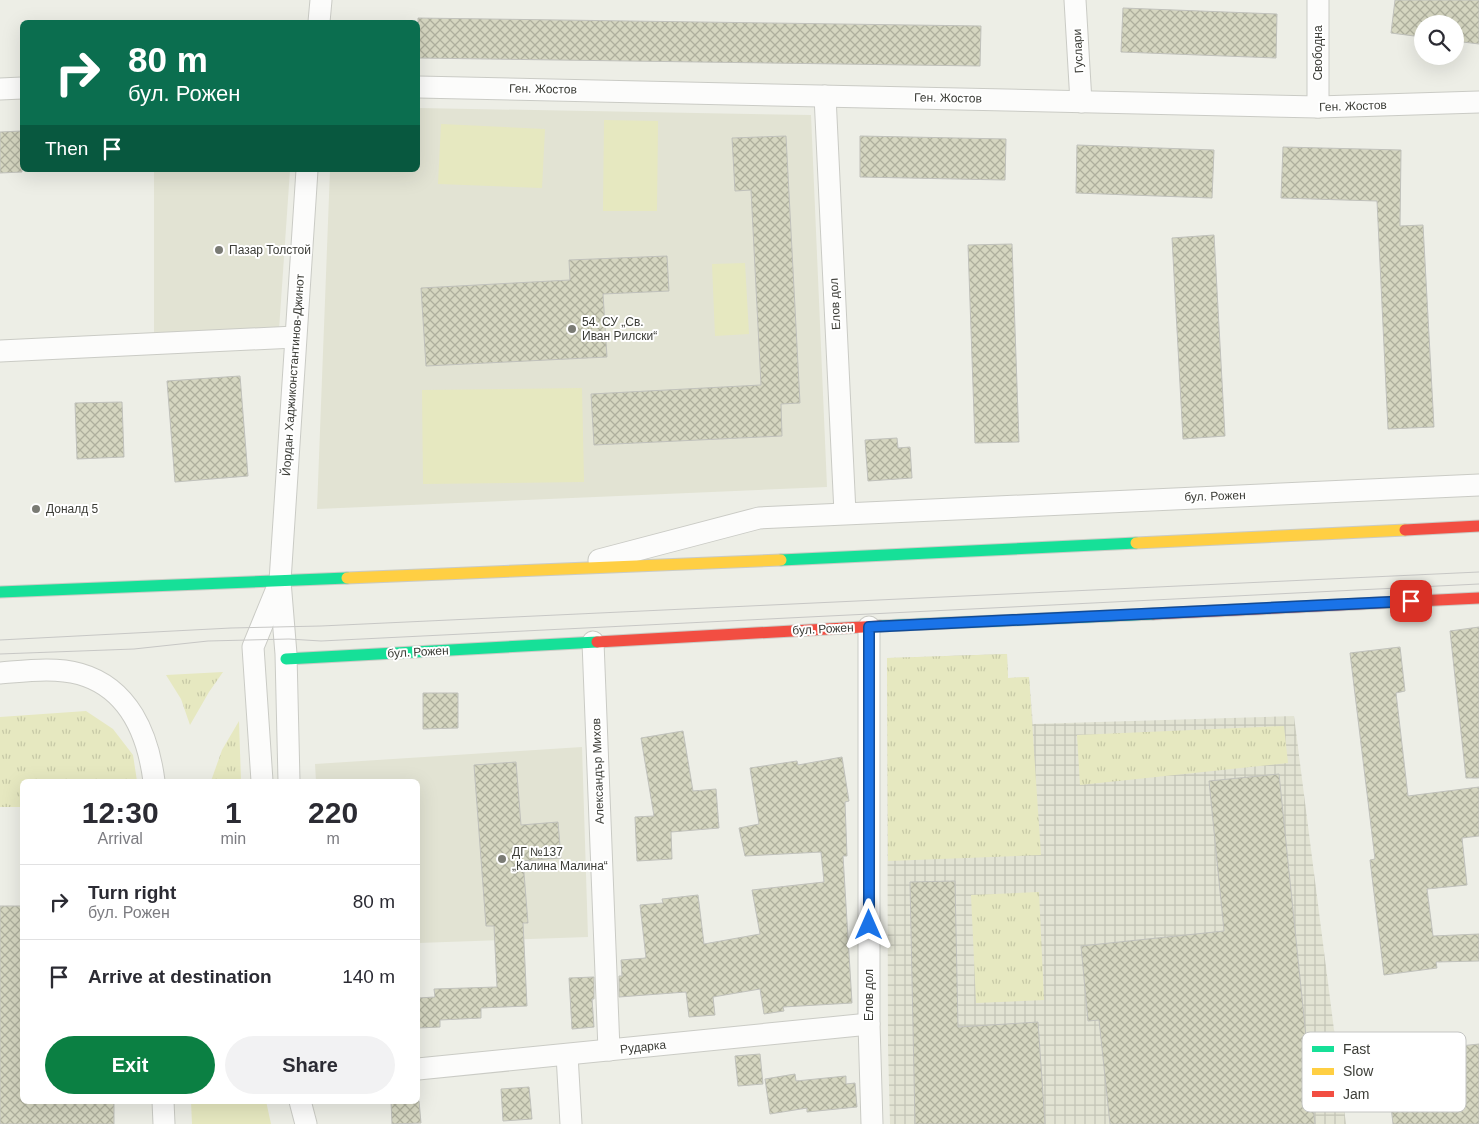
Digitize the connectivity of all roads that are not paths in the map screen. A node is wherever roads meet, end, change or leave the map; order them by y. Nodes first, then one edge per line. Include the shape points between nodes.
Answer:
1 (321, 0) edge
2 (1076, 0) edge
3 (1318, 0) edge
4 (319, 20) edge
5 (420, 87) edge
6 (20, 88) edge
7 (0, 89) edge
8 (825, 96) junction
9 (1081, 102) junction
10 (1479, 102) edge
11 (1318, 107) junction
12 (307, 172) edge
13 (295, 337) junction
14 (0, 351) edge
15 (1479, 485) edge
16 (845, 512) junction
17 (1479, 526) edge
18 (568, 569) junction
19 (280, 581) junction
20 (0, 592) edge
21 (1479, 598) edge
22 (869, 627) junction
23 (593, 642) junction
24 (286, 660) junction
25 (0, 673) edge
26 (154, 779) edge
27 (262, 779) edge
28 (289, 779) edge
29 (869, 1024) junction
30 (609, 1050) junction
31 (567, 1054) junction
32 (420, 1070) edge
33 (163, 1104) edge
34 (301, 1104) edge
35 (164, 1124) edge
36 (306, 1124) edge
37 (570, 1124) edge
38 (872, 1124) edge

1 - 4 street
2 - 9 street, Гуслари
3 - 11 street, Свободна
5 - 8 street, Ген. Жостов
6 - 7 street
8 - 9 street, Ген. Жостов
8 - 16 street, Елов дол
9 - 11 street, Ген. Жостов
10 - 11 street, Ген. Жостов
12 - 13 street, Йордан Хаджиконстантинов-Джинот
13 - 14 street
13 - 19 street, Йордан Хаджиконстантинов-Джинот
15 - 16 street, бул. Рожен
16 - 18 street, бул. Рожен via 759,518
17 - 18 main road, бул. Рожен
18 - 19 main road, бул. Рожен
19 - 20 main road, бул. Рожен
19 - 24 street
19 - 27 street via 253,647
21 - 22 main road, бул. Рожен
22 - 23 main road, бул. Рожен
22 - 29 street, Елов дол
23 - 24 main road, бул. Рожен
23 - 30 street, Александър Михов
24 - 28 street
25 - 26 street via 52,670 81,674 107,687 124,700 138,724 149,749
29 - 30 street, Рударка
29 - 38 street, Елов дол
30 - 31 street, Рударка
31 - 32 street, Рударка
31 - 37 street
33 - 35 street
34 - 36 street

